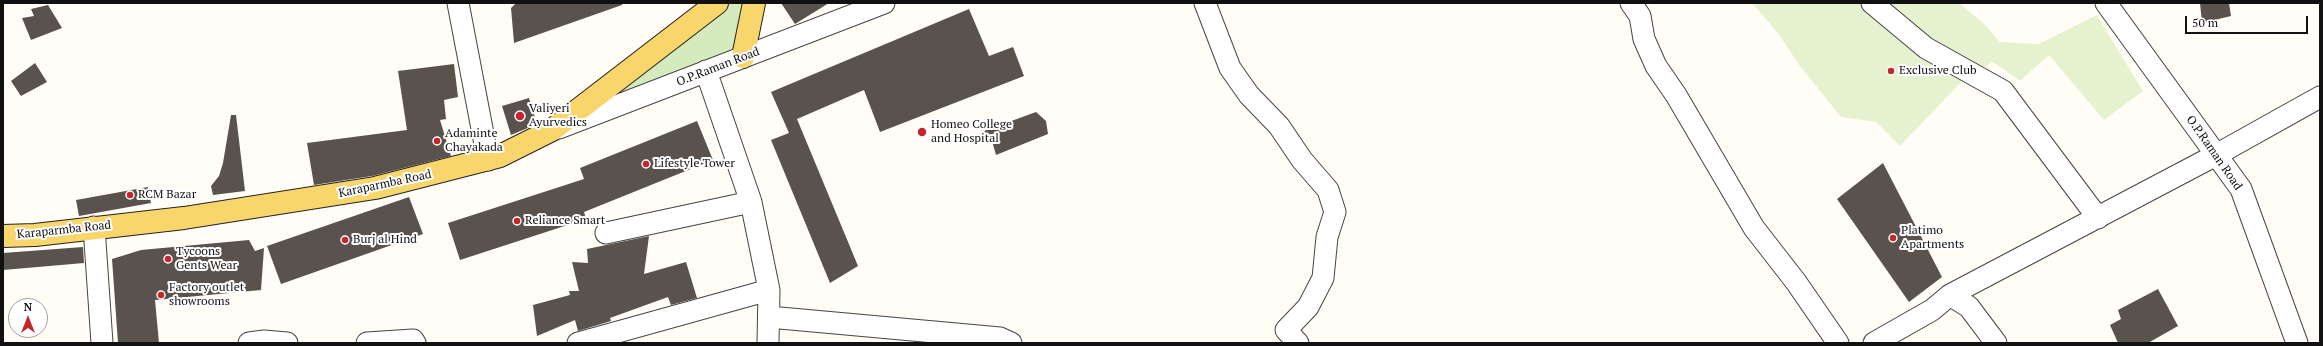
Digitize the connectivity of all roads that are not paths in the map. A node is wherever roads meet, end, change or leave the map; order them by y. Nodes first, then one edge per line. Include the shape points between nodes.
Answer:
1 (458, 3) edge
2 (717, 3) edge
3 (754, 3) edge
4 (884, 3) edge
5 (1205, 3) edge
6 (1631, 3) edge
7 (1872, 3) edge
8 (2106, 3) edge
9 (743, 57) junction
10 (706, 71) junction
11 (2320, 97) edge
12 (552, 130) junction
13 (2216, 155) junction
14 (488, 160) junction
15 (751, 202) junction
16 (2098, 218) junction
17 (94, 227) junction
18 (606, 232) dead end
19 (3, 236) edge
20 (769, 290) junction
21 (1950, 296) junction
22 (769, 317) junction
23 (102, 343) edge
24 (249, 343) edge
25 (287, 343) edge
26 (367, 343) edge
27 (415, 343) edge
28 (578, 343) edge
29 (768, 343) edge
30 (1011, 343) edge
31 (1298, 343) edge
32 (1838, 343) edge
33 (1874, 343) edge
34 (1996, 343) edge
35 (2297, 343) edge

1 - 14 street
2 - 12 main road, Karaparmba Road
3 - 9 main road
4 - 9 street, O.P.Raman Road
5 - 31 street via 1230,68 1249,95 1279,126 1302,160 1328,190 1335,212 1327,237 1322,278 1308,307 1286,330
6 - 32 street via 1640,16 1644,39 1656,66 1676,95 1754,228 1796,282
7 - 16 street via 1926,48 2004,91
8 - 13 street, O.P.Raman Road
9 - 10 street, O.P.Raman Road
10 - 12 street, O.P.Raman Road
10 - 15 street
11 - 13 street
12 - 14 main road, Karaparmba Road
13 - 16 street
13 - 35 street, O.P.Raman Road via 2240,189
14 - 17 main road, Karaparmba Road via 375,188 184,218
15 - 18 street
15 - 20 street
16 - 21 street
17 - 19 main road, Karaparmba Road via 35,235
17 - 23 street
20 - 22 street
20 - 28 street
21 - 33 street via 1932,310
21 - 34 street via 1970,307
22 - 29 street
22 - 30 street via 1000,338
24 - 25 street
26 - 27 street via 413,340

